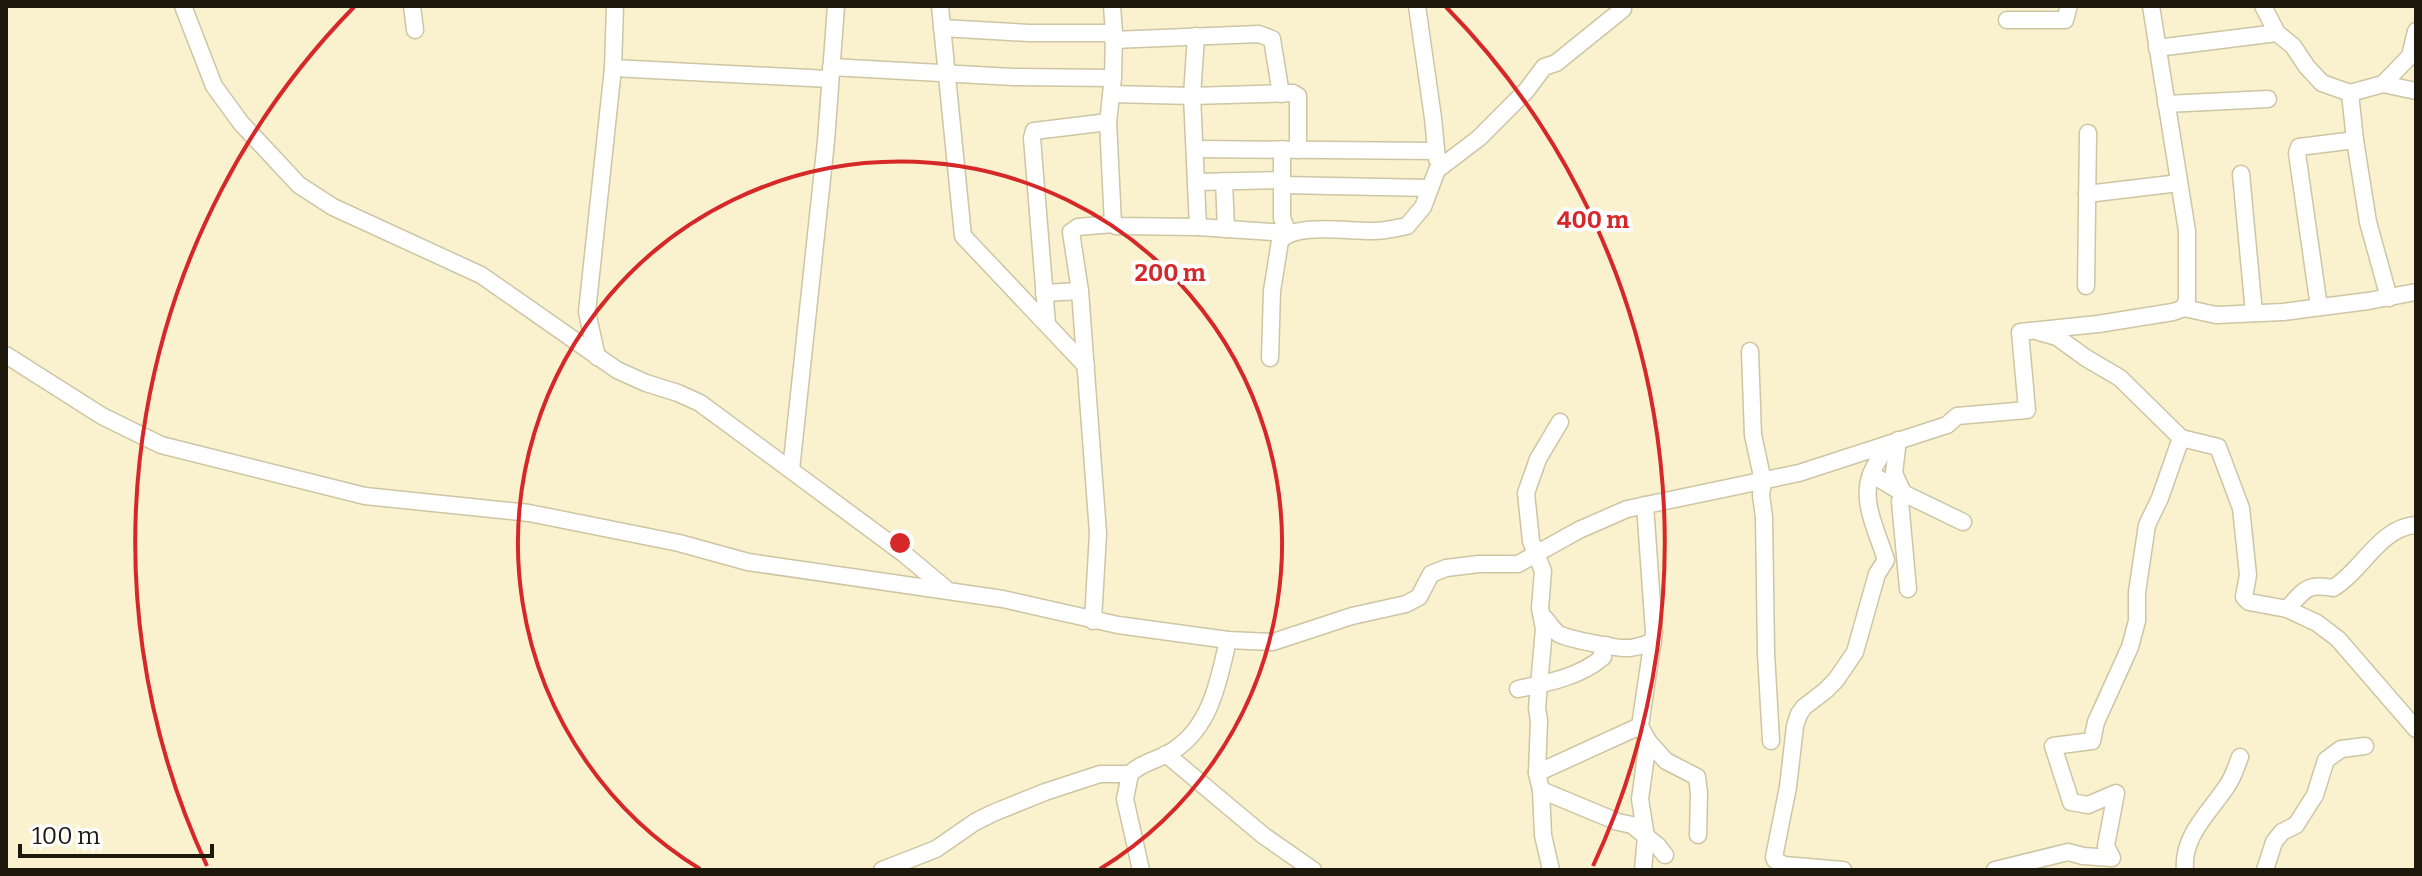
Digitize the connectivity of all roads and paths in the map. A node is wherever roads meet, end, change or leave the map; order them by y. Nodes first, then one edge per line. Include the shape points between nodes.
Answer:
1 (183, 6) edge
2 (412, 6) edge
3 (615, 6) edge
4 (836, 6) edge
5 (940, 6) edge
6 (1112, 6) edge
7 (1417, 6) edge
8 (1623, 6) edge
9 (2069, 6) edge
10 (2151, 6) edge
11 (2263, 6) edge
12 (2007, 20) dead end
13 (942, 28) junction
14 (415, 30) dead end
15 (2416, 31) edge
16 (2277, 33) junction
17 (1114, 36) junction
18 (1196, 36) junction
19 (2157, 48) junction
20 (613, 68) junction
21 (946, 72) junction
22 (830, 73) junction
23 (2383, 84) junction
24 (1112, 86) junction
25 (2416, 91) edge
26 (2350, 93) junction
27 (1281, 94) junction
28 (1192, 96) junction
29 (2268, 99) dead end
30 (2166, 104) junction
31 (1108, 122) junction
32 (2088, 133) dead end
33 (2355, 140) junction
34 (1195, 149) junction
35 (1290, 150) junction
36 (1436, 151) junction
37 (1437, 170) junction
38 (2241, 174) dead end
39 (1224, 181) junction
40 (1197, 182) junction
41 (1282, 182) junction
42 (2179, 183) junction
43 (1430, 188) junction
44 (2087, 194) junction
45 (1113, 224) junction
46 (1198, 227) junction
47 (1226, 229) junction
48 (1288, 233) junction
49 (2086, 286) dead end
50 (1080, 291) junction
51 (2416, 292) edge
52 (1044, 293) junction
53 (2389, 298) junction
54 (2319, 307) junction
55 (2184, 308) junction
56 (2254, 313) junction
57 (1047, 324) junction
58 (2031, 330) junction
59 (1750, 351) dead end
60 (6, 355) edge
61 (597, 357) junction
62 (1270, 358) dead end
63 (1086, 366) junction
64 (1560, 422) dead end
65 (2181, 438) junction
66 (1893, 442) junction
67 (791, 470) junction
68 (1871, 474) junction
69 (1763, 481) junction
70 (1903, 493) junction
71 (1645, 505) junction
72 (1963, 522) dead end
73 (2416, 525) edge
74 (1537, 554) junction
75 (947, 589) junction
76 (1908, 589) dead end
77 (2287, 609) junction
78 (1541, 615) junction
79 (1093, 621) junction
80 (1228, 640) junction
81 (1653, 642) junction
82 (1606, 645) junction
83 (1540, 684) junction
84 (1518, 689) dead end
85 (2416, 729) edge
86 (1644, 734) junction
87 (1771, 741) dead end
88 (2365, 746) dead end
89 (1166, 754) junction
90 (2240, 757) dead end
91 (1537, 773) junction
92 (1130, 774) junction
93 (1541, 790) junction
94 (1698, 835) dead end
95 (1646, 837) junction
96 (1665, 855) dead end
97 (882, 870) edge
98 (1141, 870) edge
99 (1313, 870) edge
100 (1551, 870) edge
101 (1643, 870) edge
102 (1843, 870) edge
103 (1995, 870) edge
104 (2185, 870) edge
105 (2265, 870) edge

1 - 61 street via 214,86 299,185 333,207 481,275
2 - 14 street
3 - 20 street
4 - 22 street
5 - 13 street
6 - 17 street
7 - 36 street
8 - 37 street via 1585,41 1544,67 1479,138
9 - 12 street via 2065,20
10 - 19 street
11 - 16 street
13 - 17 street
13 - 21 street
15 - 23 street via 2410,56
16 - 19 street
16 - 26 street via 2322,83
17 - 18 street
17 - 24 street
18 - 27 street via 1259,34 1272,39
18 - 28 street
19 - 30 street
20 - 22 street
20 - 61 street via 587,312
21 - 22 street
21 - 24 street
21 - 57 street via 963,236
22 - 67 street
23 - 25 street
23 - 26 street
24 - 28 street
24 - 31 street
26 - 33 street
27 - 28 street
27 - 35 street via 1298,96
28 - 34 street
29 - 30 street
30 - 42 street
31 - 45 street
31 - 52 street via 1034,131
32 - 44 street
33 - 53 street via 2368,222
33 - 54 street via 2299,147 2297,153
34 - 35 street
34 - 40 street
35 - 36 street
35 - 41 street
36 - 37 street
37 - 43 street
38 - 56 street
39 - 40 street
39 - 41 street
39 - 47 street
40 - 46 street
41 - 43 street
41 - 48 street via 1282,218
42 - 44 street
42 - 55 street via 2187,231
43 - 48 street via 1407,226 1378,232
44 - 49 street
45 - 46 street
45 - 50 street via 1071,232
46 - 47 street
47 - 48 street
48 - 62 street via 1280,241 1272,291
50 - 52 street
50 - 63 street
51 - 53 street
52 - 57 street
53 - 54 street
54 - 56 street
55 - 56 street via 2216,315
55 - 58 street
57 - 63 street
58 - 65 street via 2057,337 2120,378
58 - 66 street via 2020,332 2027,410 1957,416 1947,425
59 - 69 street via 1753,435
60 - 75 street via 102,416 174,449 365,496 529,513 748,562
61 - 67 street via 700,403
63 - 79 street via 1098,533
64 - 74 street via 1526,493
65 - 77 street via 2218,447 2225,463 2241,508 2248,575 2244,597
65 - 103 street via 2147,525 2130,647 2092,741 2053,746 2071,802 2088,805 2116,793 2106,846 2112,858 2068,852
66 - 68 street
66 - 69 street
66 - 70 street via 1894,473
67 - 75 street
68 - 70 street
68 - 102 street via 1872,520 1886,560 1877,574 1855,652 1836,680 1799,714 1774,857 1784,865
69 - 71 street
69 - 87 street
70 - 72 street
70 - 76 street
71 - 74 street via 1603,519
71 - 81 street
73 - 77 street via 2388,536 2344,581 2333,588 2310,586
74 - 78 street via 1543,571
74 - 80 street via 1518,564 1446,568 1431,574 1419,597 1406,604 1273,642
75 - 79 street
77 - 85 street via 2338,639
78 - 82 street via 1559,634
78 - 83 street
79 - 80 street
80 - 89 street via 1207,712 1196,730
81 - 82 street via 1627,649
81 - 86 street
82 - 83 street via 1595,664
83 - 84 street
83 - 91 street
86 - 91 street
86 - 94 street via 1666,761 1697,777
86 - 95 street via 1640,799
88 - 105 street via 2341,749 2326,760 2315,795 2296,825 2274,842
89 - 92 street
89 - 99 street
90 - 104 street via 2229,784 2187,845
91 - 93 street
92 - 97 street via 1100,774 1032,797 975,822 936,849
92 - 98 street via 1125,799
93 - 95 street via 1632,825
93 - 100 street
95 - 96 street
95 - 101 street

